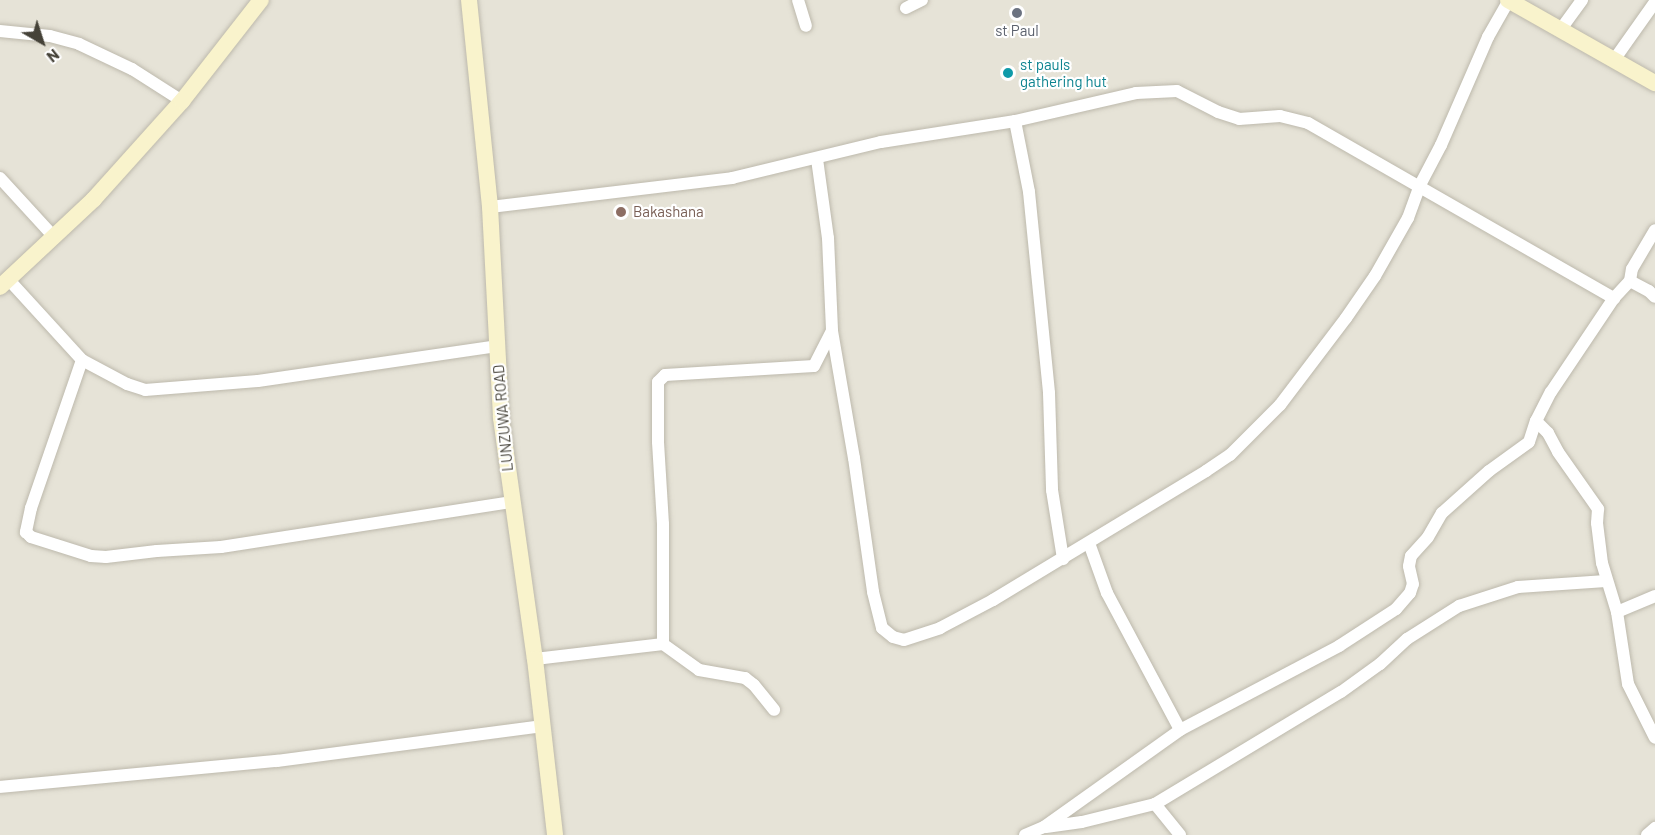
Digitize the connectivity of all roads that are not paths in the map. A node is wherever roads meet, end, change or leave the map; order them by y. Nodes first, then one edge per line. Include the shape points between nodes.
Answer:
1 (261, 0) edge
2 (469, 0) edge
3 (798, 0) edge
4 (922, 0) edge
5 (1509, 0) edge
6 (1582, 0) edge
7 (1655, 2) edge
8 (906, 8) dead end
9 (806, 26) dead end
10 (1562, 29) junction
11 (0, 31) edge
12 (1614, 60) junction
13 (1655, 83) edge
14 (182, 100) junction
15 (1015, 122) junction
16 (817, 159) junction
17 (0, 178) edge
18 (1420, 185) junction
19 (490, 207) junction
20 (1655, 230) edge
21 (55, 238) junction
22 (1630, 281) junction
23 (4, 283) edge
24 (1655, 297) edge
25 (1614, 298) junction
26 (832, 331) junction
27 (498, 346) junction
28 (82, 360) junction
29 (1536, 421) junction
30 (511, 502) junction
31 (1089, 543) junction
32 (1063, 559) junction
33 (1606, 581) junction
34 (1655, 596) edge
35 (1617, 612) junction
36 (663, 644) junction
37 (535, 659) junction
38 (774, 710) dead end
39 (543, 726) junction
40 (1180, 730) junction
41 (1655, 738) edge
42 (0, 787) edge
43 (1155, 804) junction
44 (1044, 827) junction
45 (1655, 828) edge
46 (555, 835) edge
47 (1025, 835) edge
48 (1180, 835) edge
49 (1647, 835) edge

1 - 14 street
2 - 19 street, LUNZUWA ROAD
3 - 9 street
4 - 8 street
5 - 10 street
5 - 18 street
6 - 10 street
7 - 12 street
10 - 12 street
11 - 14 street via 50,36 79,44 132,69
12 - 13 street
14 - 21 street
15 - 16 street via 881,142
15 - 18 street via 1136,93 1177,91 1239,118 1280,116 1302,121
15 - 32 street via 1029,192 1049,393 1052,490
16 - 19 street via 732,178
16 - 26 street via 828,238
17 - 21 street
18 - 25 street
18 - 31 street via 1408,218 1375,276 1280,405 1230,455
19 - 27 street, LUNZUWA ROAD
20 - 22 street via 1632,269
21 - 23 street
22 - 24 street
22 - 25 street
23 - 28 street
25 - 29 street
26 - 32 street via 882,628 893,637 904,639 923,635
26 - 36 street via 814,366 665,375 658,382
27 - 28 street via 168,390 145,390 126,384
27 - 30 street, LUNZUWA ROAD
28 - 30 street via 31,508 26,532 31,537 106,557 231,546
29 - 33 street via 1599,509 1597,523
29 - 40 street via 1529,442 1442,513 1428,537 1410,556 1413,584 1396,609 1339,646
30 - 37 street, LUNZUWA ROAD
31 - 32 street
31 - 40 street via 1107,593
33 - 35 street
33 - 43 street via 1518,587 1459,606 1407,639 1341,692
34 - 35 street
35 - 41 street via 1628,684
36 - 37 street
36 - 38 street via 699,670 745,678
37 - 39 street, LUNZUWA ROAD
39 - 42 street via 277,761
39 - 46 street, LUNZUWA ROAD
40 - 44 street
43 - 44 street
43 - 48 street
44 - 47 street
45 - 49 street

